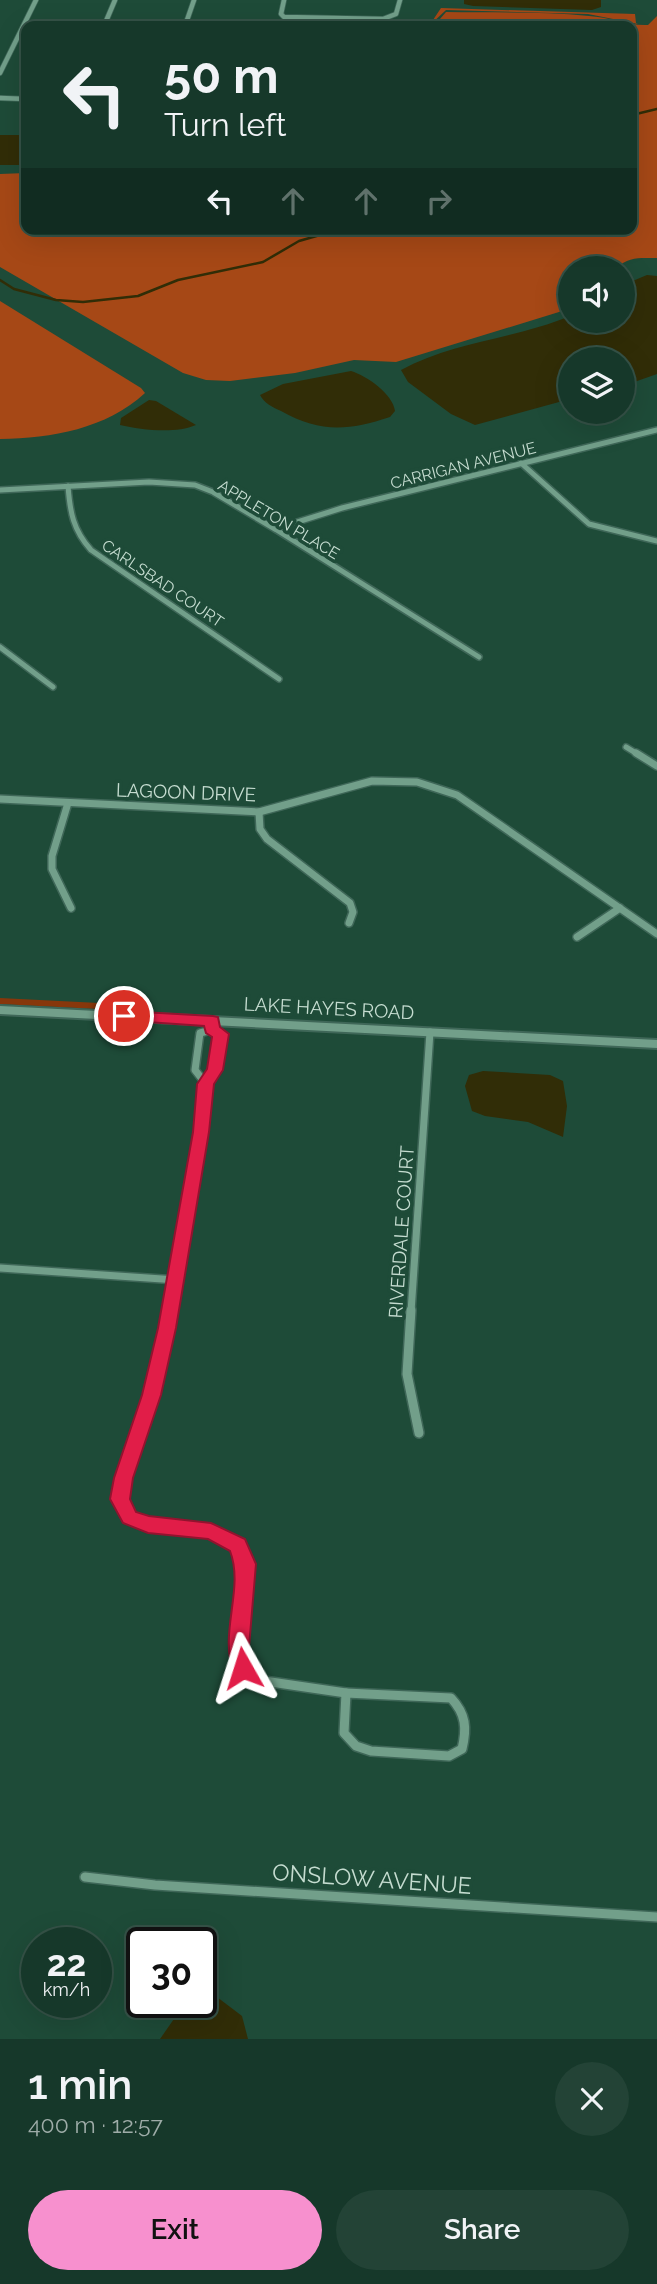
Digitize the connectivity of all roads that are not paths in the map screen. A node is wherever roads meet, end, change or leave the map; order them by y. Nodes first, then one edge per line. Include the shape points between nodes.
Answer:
1 (36, 0) edge
2 (115, 0) edge
3 (194, 0) edge
4 (284, 0) edge
5 (400, 0) edge
6 (26, 21) edge
7 (106, 21) edge
8 (187, 21) edge
9 (21, 30) edge
10 (0, 73) edge
11 (0, 98) edge
12 (21, 99) edge
13 (657, 430) edge
14 (520, 463) junction
15 (68, 486) junction
16 (0, 490) edge
17 (275, 529) junction
18 (657, 541) edge
19 (0, 647) edge
20 (479, 657) dead end
21 (279, 679) dead end
22 (53, 687) dead end
23 (625, 747) dead end
24 (657, 766) edge
25 (0, 799) edge
26 (68, 803) junction
27 (258, 812) junction
28 (71, 908) dead end
29 (620, 908) junction
30 (349, 923) dead end
31 (657, 934) edge
32 (577, 937) dead end
33 (0, 1010) edge
34 (212, 1025) junction
35 (430, 1032) junction
36 (657, 1044) edge
37 (206, 1084) junction
38 (0, 1268) edge
39 (177, 1280) junction
40 (419, 1433) dead end
41 (346, 1693) junction
42 (85, 1877) dead end
43 (657, 1917) edge

1 - 6 street
2 - 7 street
3 - 8 street
4 - 5 street via 284,17 358,19 395,17
9 - 10 street
11 - 12 street
13 - 14 street, CARRIGAN AVENUE
14 - 17 street, CARRIGAN AVENUE
14 - 18 street via 589,524
15 - 16 street, APPLETON PLACE
15 - 17 street, APPLETON PLACE via 195,485
15 - 21 street, CARLSBAD COURT via 71,523 90,550
17 - 20 street, APPLETON PLACE
19 - 22 street
23 - 24 street
25 - 26 street, LAGOON DRIVE
26 - 27 street, LAGOON DRIVE
26 - 28 street via 52,869
27 - 29 street, LAGOON DRIVE via 372,781 417,782 457,795
27 - 30 street via 267,839 350,903
29 - 31 street, LAGOON DRIVE
29 - 32 street
33 - 34 street, LAKE HAYES ROAD
34 - 35 street, LAKE HAYES ROAD
34 - 37 street via 221,1034 215,1070
34 - 37 street via 200,1033 195,1070
35 - 36 street, LAKE HAYES ROAD
35 - 40 street, RIVERDALE COURT via 407,1374
37 - 39 street
38 - 39 street
39 - 41 street via 152,1395 120,1499 130,1518 211,1531 238,1545 246,1564 238,1647 243,1668 264,1681
41 - 41 street via 344,1733 356,1746 449,1756 462,1749 464,1711 451,1698
42 - 43 street, ONSLOW AVENUE

